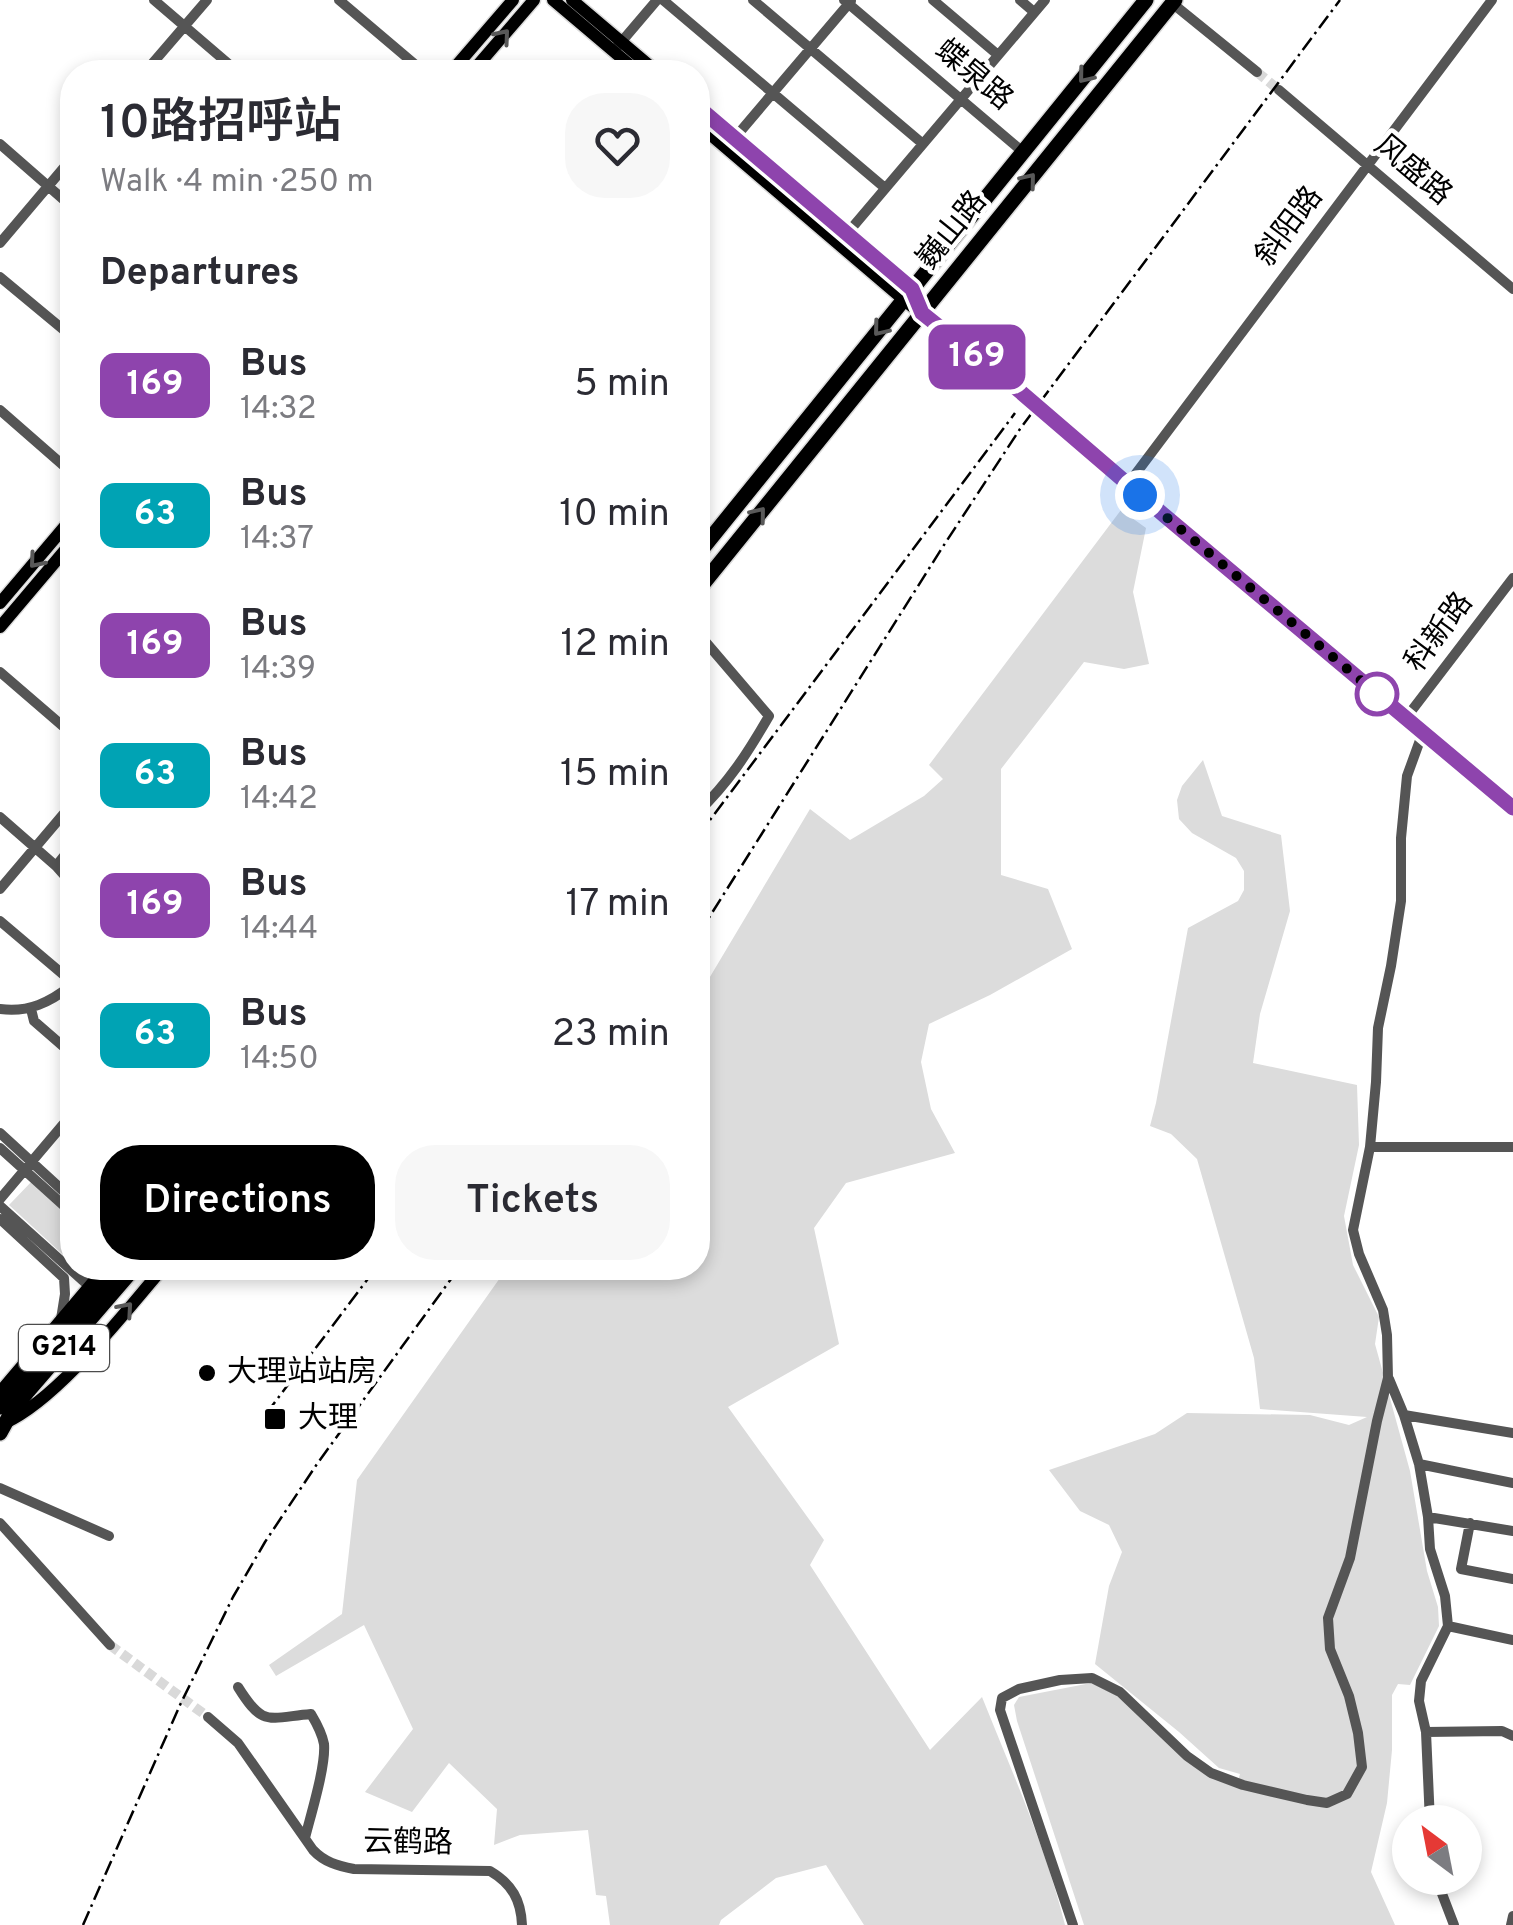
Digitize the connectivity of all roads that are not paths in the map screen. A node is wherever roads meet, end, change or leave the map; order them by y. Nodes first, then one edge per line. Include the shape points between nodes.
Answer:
1 (154, 0) edge
2 (207, 0) edge
3 (339, 0) edge
4 (513, 0) edge
5 (534, 0) edge
6 (553, 0) edge
7 (572, 0) edge
8 (660, 0) edge
9 (753, 0) edge
10 (933, 0) edge
11 (1020, 0) edge
12 (1045, 0) edge
13 (1146, 0) edge
14 (1492, 0) edge
15 (848, 1) edge
16 (1172, 1) edge
17 (1034, 12) junction
18 (184, 26) junction
19 (617, 47) junction
20 (810, 48) junction
21 (998, 55) junction
22 (155, 60) edge
23 (224, 60) edge
24 (410, 60) edge
25 (462, 60) edge
26 (482, 60) edge
27 (628, 60) edge
28 (638, 60) edge
29 (1258, 72) tunnel mouth
30 (1280, 90) tunnel mouth
31 (773, 93) junction
32 (961, 99) junction
33 (710, 120) edge
34 (710, 131) edge
35 (730, 143) junction
36 (0, 144) edge
37 (923, 144) junction
38 (1023, 152) junction
39 (1367, 166) junction
40 (60, 172) edge
41 (48, 186) junction
42 (885, 188) junction
43 (60, 196) edge
44 (842, 239) junction
45 (0, 243) edge
46 (0, 277) edge
47 (1513, 289) edge
48 (908, 294) junction
49 (922, 313) junction
50 (60, 327) edge
51 (0, 410) edge
52 (60, 462) edge
53 (1128, 484) junction
54 (60, 532) edge
55 (710, 539) edge
56 (60, 556) edge
57 (710, 575) edge
58 (1513, 578) edge
59 (0, 603) edge
60 (0, 627) edge
61 (710, 647) edge
62 (0, 672) edge
63 (1406, 718) junction
64 (60, 724) edge
65 (1423, 732) junction
66 (710, 800) edge
67 (1513, 808) edge
68 (0, 817) edge
69 (60, 818) edge
70 (35, 848) junction
71 (60, 861) edge
72 (56, 866) junction
73 (60, 870) edge
74 (0, 888) edge
75 (0, 921) edge
76 (60, 973) edge
77 (60, 994) edge
78 (0, 1008) edge
79 (30, 1009) junction
80 (60, 1043) edge
81 (60, 1128) edge
82 (0, 1133) edge
83 (1370, 1147) junction
84 (1513, 1147) edge
85 (0, 1148) edge
86 (28, 1166) junction
87 (60, 1189) edge
88 (60, 1200) edge
89 (0, 1203) edge
90 (0, 1219) edge
91 (60, 1262) edge
92 (60, 1264) edge
93 (69, 1280) edge
94 (81, 1280) edge
95 (94, 1280) edge
96 (107, 1280) edge
97 (124, 1280) edge
98 (152, 1280) edge
99 (89, 1286) junction
100 (61, 1319) junction
101 (1388, 1378) junction
102 (0, 1391) edge
103 (1404, 1415) junction
104 (2, 1421) edge
105 (1513, 1433) edge
106 (1418, 1464) junction
107 (1513, 1483) edge
108 (0, 1488) edge
109 (1428, 1516) junction
110 (0, 1523) edge
111 (1470, 1523) junction
112 (1513, 1531) edge
113 (110, 1536) dead end
114 (1513, 1579) edge
115 (1448, 1626) junction
116 (1513, 1640) edge
117 (110, 1646) tunnel mouth
118 (238, 1687) dead end
119 (208, 1718) tunnel mouth
120 (1426, 1732) junction
121 (1513, 1736) edge
122 (1429, 1805) edge
123 (305, 1838) junction
124 (1443, 1895) edge
125 (1513, 1916) edge
126 (522, 1925) edge
127 (1074, 1925) edge
128 (1454, 1925) edge
129 (1511, 1925) edge

1 - 18 street
2 - 18 street
3 - 24 street
4 - 25 main road
26 -> 5 main road
6 - 19 main road
7 - 19 main road
8 - 19 street
8 - 31 street
9 - 20 street
10 - 21 street
11 - 17 street
12 - 17 street
13 -> 38 highway, 巍山路
14 - 39 street, 斜阳路
15 - 20 street
15 - 32 street, 蝶泉路
16 - 29 street
49 -> 16 highway, 巍山路
17 - 21 street
18 - 22 street
18 - 23 street
19 - 27 main road
19 - 28 main road
20 - 31 street
20 - 37 street
21 - 32 street
30 - 39 street, 风盛路
31 - 35 street
31 - 42 street
32 - 37 street
32 - 38 street, 蝶泉路
33 - 35 main road
34 - 35 main road
35 - 44 main road
36 - 41 street
37 - 42 street
38 - 48 highway, 巍山路
39 - 47 street, 风盛路
39 - 53 street, 斜阳路
40 - 41 street
41 - 43 street
41 - 45 street
42 - 44 street
44 - 48 main road
46 - 50 street
48 - 49 main road
48 -> 55 highway, 巍山路
49 - 53 main road
57 -> 49 highway, 巍山路
51 - 52 street
53 - 63 main road
54 -> 59 main road
56 - 60 main road
58 - 63 street, 科新路
61 - 66 street via 768,716
62 - 64 street
63 - 65 main road
65 - 67 main road
65 - 83 street via 1407,776 1401,901 1378,1028
68 - 70 street
69 - 70 street
70 - 72 street
70 - 74 street
71 - 72 street
72 - 73 street
75 - 76 street
77 - 79 street
78 - 79 street
79 - 80 street
81 - 86 street
82 - 86 street
83 - 84 street
83 - 101 street via 1354,1230 1388,1335
85 - 86 street
86 - 87 street
86 - 88 street
86 - 89 street
89 - 91 street
90 - 92 street
93 - 100 street
94 - 99 street
95 - 99 main road
96 - 104 highway, G214
97 - 104 highway, G214
104 -> 98 main road via 32,1407 64,1377
99 - 100 main road
100 - 102 main road
101 - 103 street
101 - 127 street via 1350,1558 1328,1618 1362,1767 1347,1794 1326,1803 1306,1800 1211,1773 1120,1692 1092,1678 1019,1689 1002,1698 1000,1710
103 - 105 street
103 - 106 street
106 - 107 street
106 - 109 street
108 - 113 street
109 - 111 street
109 - 115 street
110 - 117 street
111 - 112 street
111 - 114 street via 1462,1570
115 - 116 street
115 - 120 street via 1422,1681
118 - 123 street via 256,1714 311,1714 320,1729 322,1762
119 - 123 street, 云鹤路 via 238,1743
120 - 121 street
120 - 122 street
123 - 126 street, 云鹤路 via 321,1858 354,1869 490,1871 516,1896
124 - 128 street
125 - 129 street

